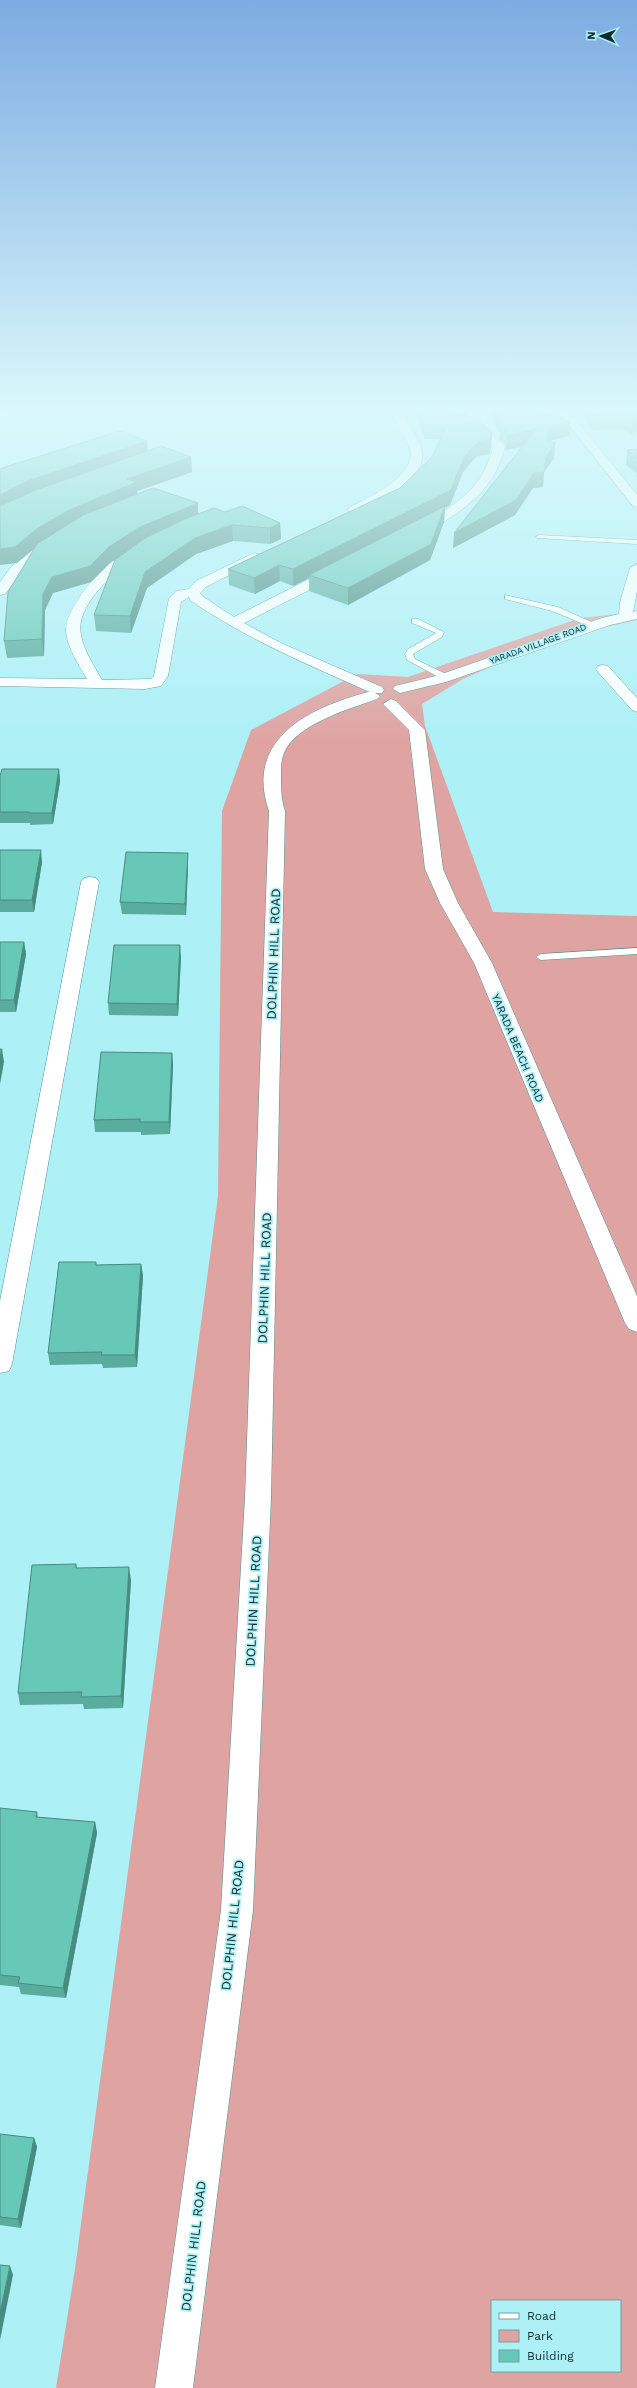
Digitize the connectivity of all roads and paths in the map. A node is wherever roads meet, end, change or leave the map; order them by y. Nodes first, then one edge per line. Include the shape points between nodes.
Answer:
1 (431, 522) edge
2 (409, 534) edge
3 (64, 535) edge
4 (539, 537) dead end
5 (637, 542) edge
6 (145, 545) edge
7 (264, 553) edge
8 (345, 566) edge
9 (637, 568) edge
10 (0, 591) edge
11 (193, 592) junction
12 (508, 597) dead end
13 (632, 615) edge
14 (415, 621) dead end
15 (233, 623) junction
16 (594, 625) junction
17 (603, 669) dead end
18 (443, 678) junction
19 (0, 682) edge
20 (97, 684) junction
21 (405, 695) junction
22 (380, 698) junction
23 (637, 707) edge
24 (414, 725) junction
25 (90, 882) dead end
26 (637, 952) edge
27 (541, 957) dead end
28 (637, 1323) edge
29 (0, 1364) edge
30 (174, 2388) edge

1 - 2 street
3 - 10 street via 50,542 16,570
4 - 5 lane
6 - 20 street via 126,557 100,580 78,611 73,628 78,645
7 - 11 street via 201,584
8 - 15 street
9 - 13 street via 627,602
11 - 15 street via 200,602
11 - 20 street via 182,594 174,601 161,676 156,683
12 - 16 lane via 555,609
13 - 16 street, YARADA VILLAGE ROAD
14 - 18 lane via 440,632 409,654 412,660
15 - 22 street
16 - 18 street, YARADA VILLAGE ROAD
17 - 23 street
18 - 21 street, YARADA VILLAGE ROAD
19 - 20 street
21 - 22 street
21 - 22 street via 388,688
21 - 24 street via 416,716
22 - 24 street
22 - 30 street, DOLPHIN HILL ROAD via 331,721 296,744 288,758 285,797 277,811 258,1498 237,1910
24 - 28 street, YARADA BEACH ROAD via 418,736 434,869 449,903 483,963
25 - 29 street
26 - 27 lane

